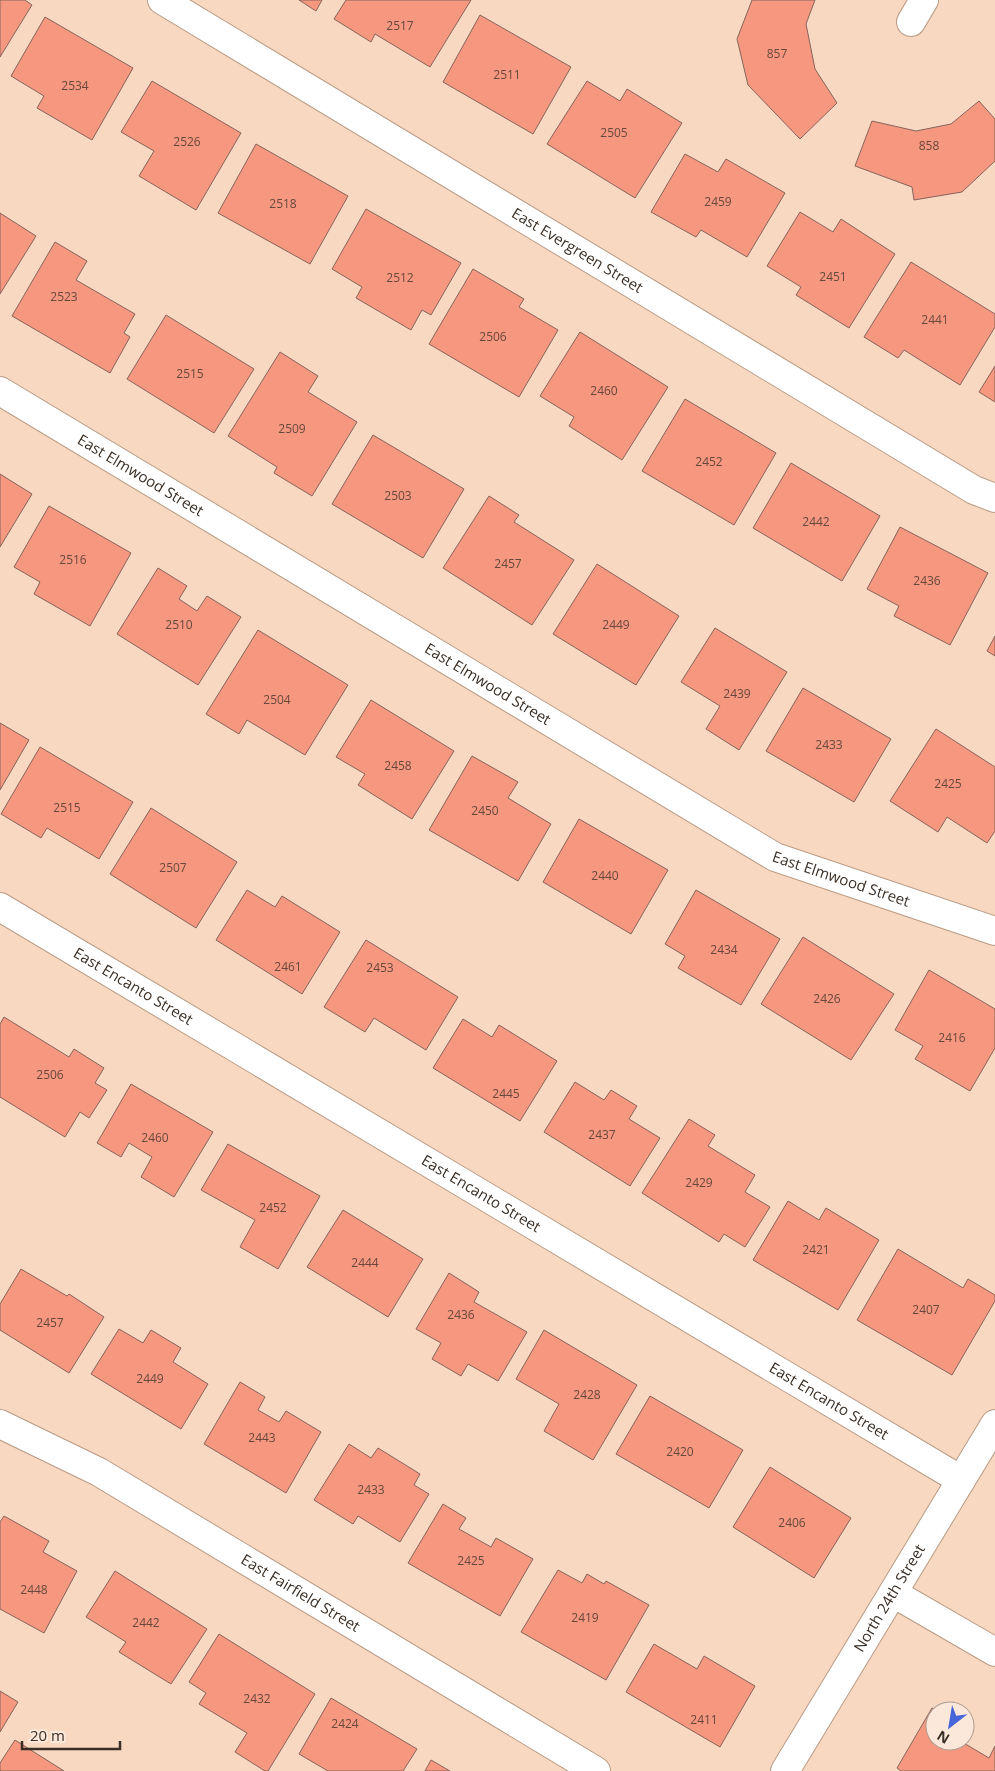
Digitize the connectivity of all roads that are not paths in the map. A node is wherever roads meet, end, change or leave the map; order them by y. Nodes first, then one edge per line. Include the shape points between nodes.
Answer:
1 (162, 0) edge
2 (0, 391) edge
3 (995, 498) edge
4 (0, 907) edge
5 (995, 931) edge
6 (0, 1424) edge
7 (995, 1424) edge
8 (961, 1480) junction
9 (893, 1593) junction
10 (995, 1652) edge
11 (596, 1771) edge
12 (785, 1771) edge

1 - 3 street, East Evergreen Street via 965,484
2 - 5 street, East Elmwood Street via 775,857
4 - 8 street, East Encanto Street
6 - 11 street, East Fairfield Street via 99,1472
7 - 8 street, North 24th Street
8 - 9 street, North 24th Street
9 - 10 street
9 - 12 street, North 24th Street

